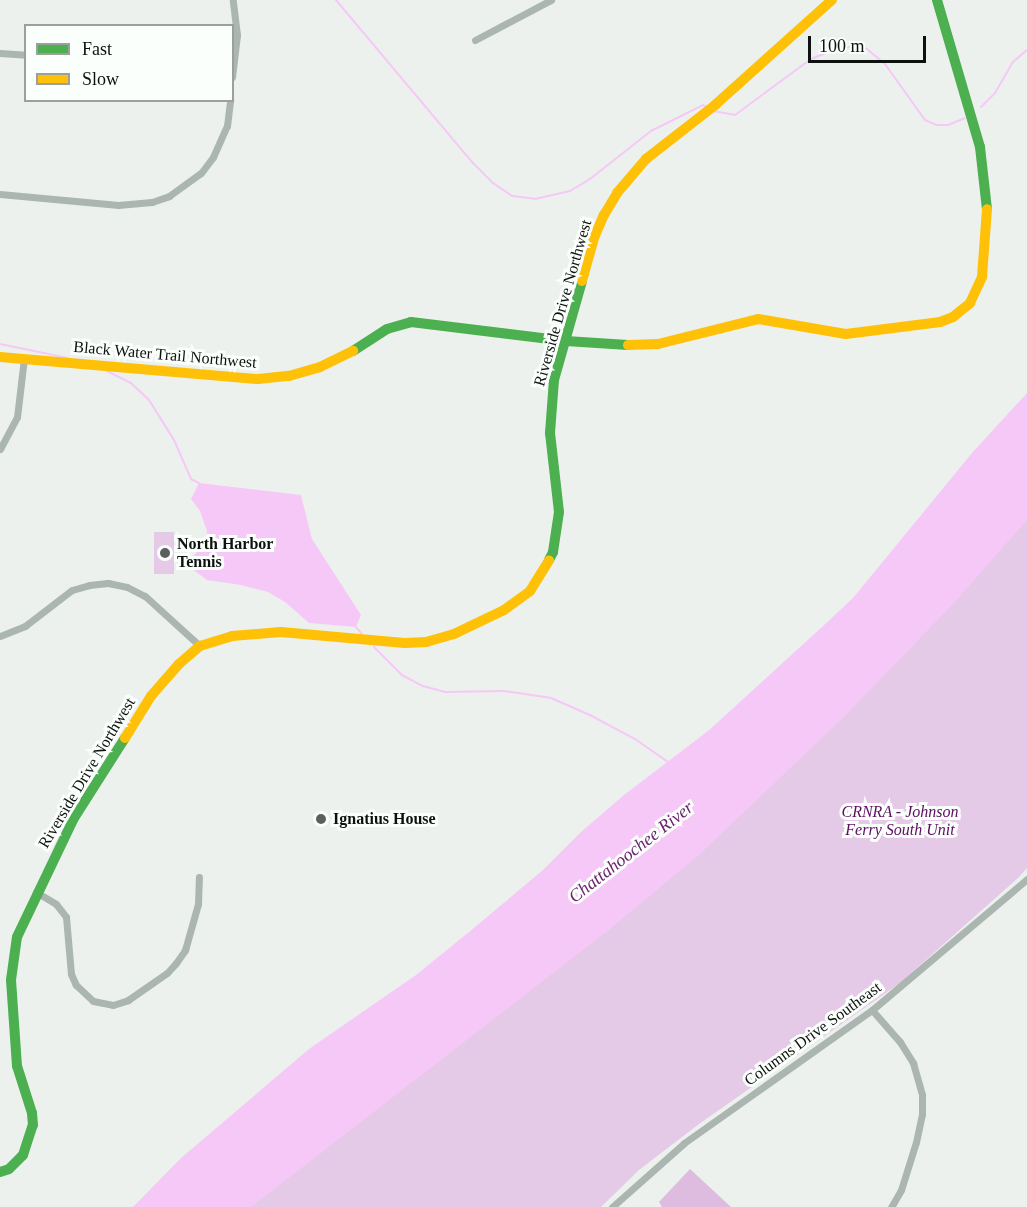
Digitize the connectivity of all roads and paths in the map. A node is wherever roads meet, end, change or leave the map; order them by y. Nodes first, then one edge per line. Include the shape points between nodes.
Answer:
1 (233, 0) edge
2 (551, 0) edge
3 (832, 0) edge
4 (937, 0) edge
5 (476, 40) dead end
6 (0, 53) edge
7 (24, 56) edge
8 (234, 66) edge
9 (230, 102) edge
10 (0, 194) edge
11 (566, 341) junction
12 (0, 357) edge
13 (24, 358) junction
14 (0, 449) edge
15 (0, 636) edge
16 (200, 646) junction
17 (199, 877) dead end
18 (1027, 879) edge
19 (36, 892) junction
20 (872, 1010) junction
21 (0, 1172) edge
22 (612, 1207) edge
23 (891, 1207) edge

1 - 8 street via 237,35
2 - 5 street
3 - 11 street, Riverside Drive Northwest via 715,105 646,159 617,193 594,238
4 - 11 street, Black Water Trail Northwest via 980,147 985,182 987,216 982,277 976,295 965,309 940,322 862,333 828,332 758,320 658,344
6 - 7 street
9 - 10 street via 226,126 213,157 201,173 169,196 118,205
11 - 13 street, Black Water Trail Northwest via 411,322 387,329 320,367 258,379
11 - 16 street, Riverside Drive Northwest via 554,380 550,416 559,497 553,552 546,568 523,597 454,634 426,642 405,644 265,631
12 - 13 street, Black Water Trail Northwest
13 - 14 street via 17,417
15 - 16 street via 25,626 72,590 108,583 145,596
16 - 19 street, Riverside Drive Northwest via 159,686 120,742 74,818
17 - 19 street via 198,904 176,963 128,1000 113,1005 93,1001 76,985 66,916 56,904
18 - 20 street, Columns Drive Southeast
19 - 21 street, Riverside Drive Northwest via 16,937 11,980 17,1066 33,1113 33,1125 23,1155
20 - 22 street, Columns Drive Southeast via 684,1143
20 - 23 street via 913,1063 922,1095 916,1142 901,1190

